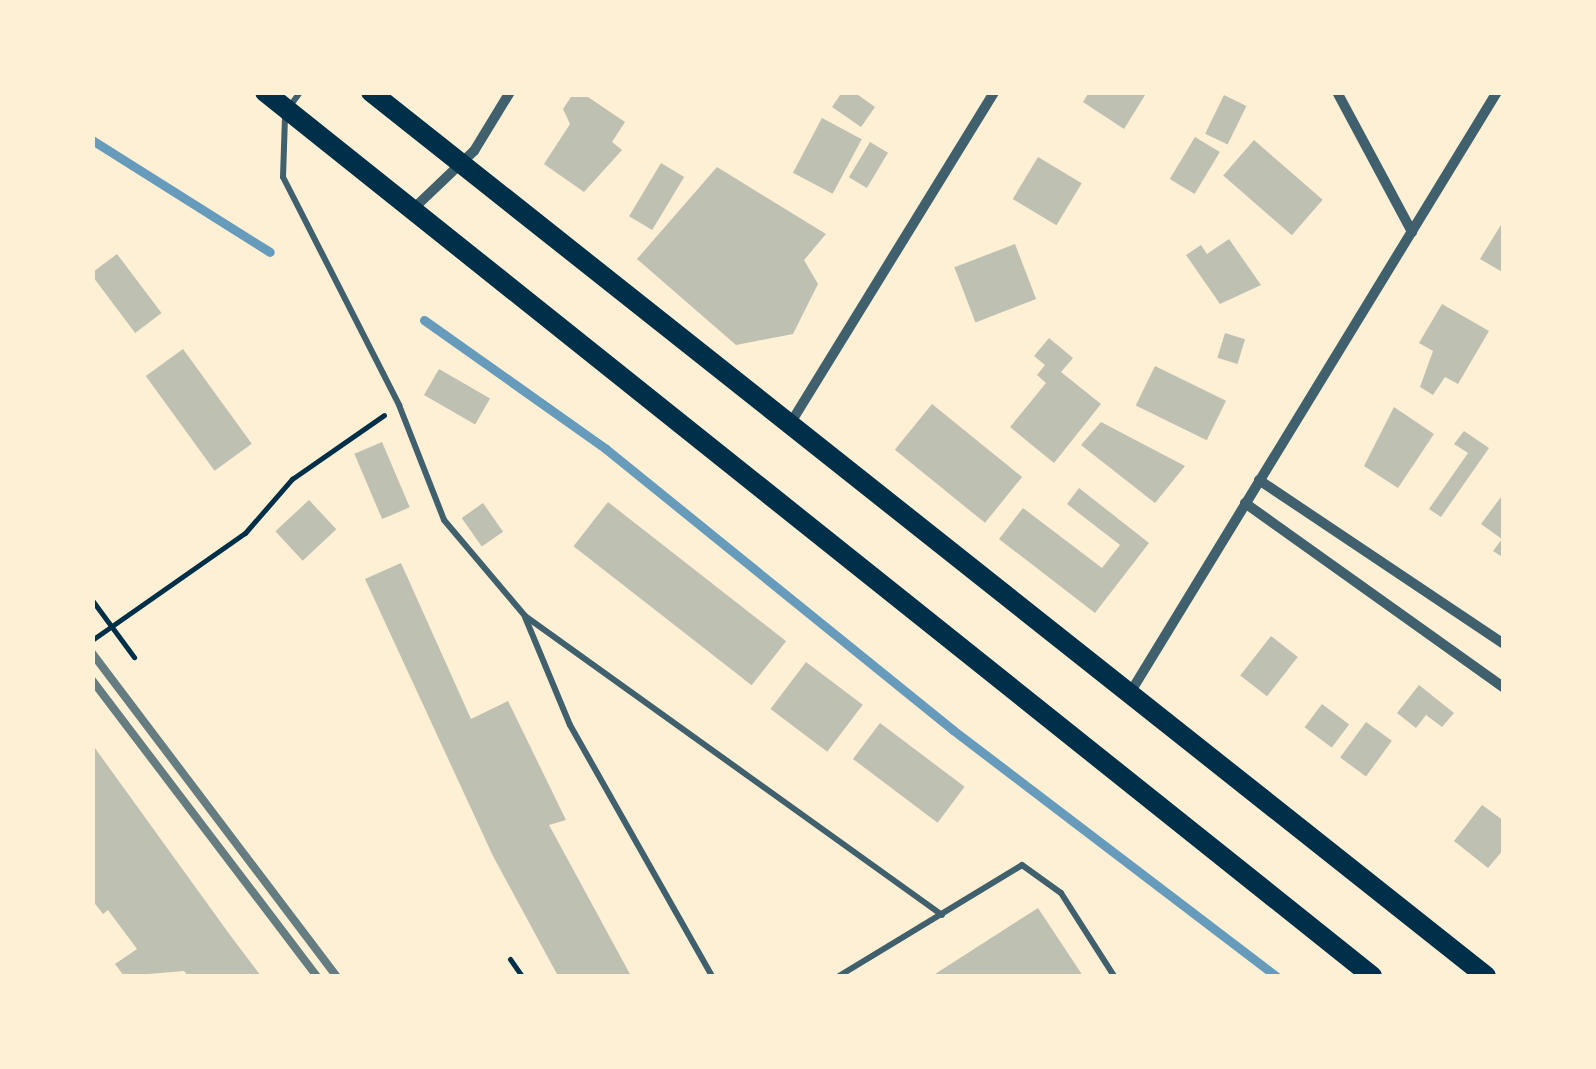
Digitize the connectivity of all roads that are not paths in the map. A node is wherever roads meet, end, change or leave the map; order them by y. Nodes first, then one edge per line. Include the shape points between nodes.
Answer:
1 (264, 92) edge
2 (300, 92) edge
3 (371, 92) edge
4 (510, 92) edge
5 (994, 92) edge
6 (1337, 92) edge
7 (1496, 92) edge
8 (286, 111) junction
9 (460, 168) junction
10 (411, 210) junction
11 (1412, 232) junction
12 (788, 426) junction
13 (1259, 480) junction
14 (1245, 503) junction
15 (525, 616) junction
16 (1504, 644) edge
17 (1504, 688) edge
18 (1128, 697) junction
19 (942, 915) junction
20 (712, 976) edge
21 (839, 976) edge
22 (1114, 976) edge
23 (1372, 976) edge
24 (1486, 976) edge

1 - 8 main road
2 - 8 lane
3 - 9 main road
4 - 9 street
5 - 12 street
6 - 11 street
7 - 11 street
8 - 10 main road
8 - 15 lane via 283,176 399,405 444,520
9 - 10 street
9 - 12 main road
10 - 23 main road
11 - 13 street
12 - 18 main road
13 - 14 street
13 - 16 street
14 - 17 street
14 - 18 street
15 - 19 lane
15 - 20 lane via 570,724
18 - 24 main road
19 - 21 lane
19 - 22 lane via 1022,865 1060,893

